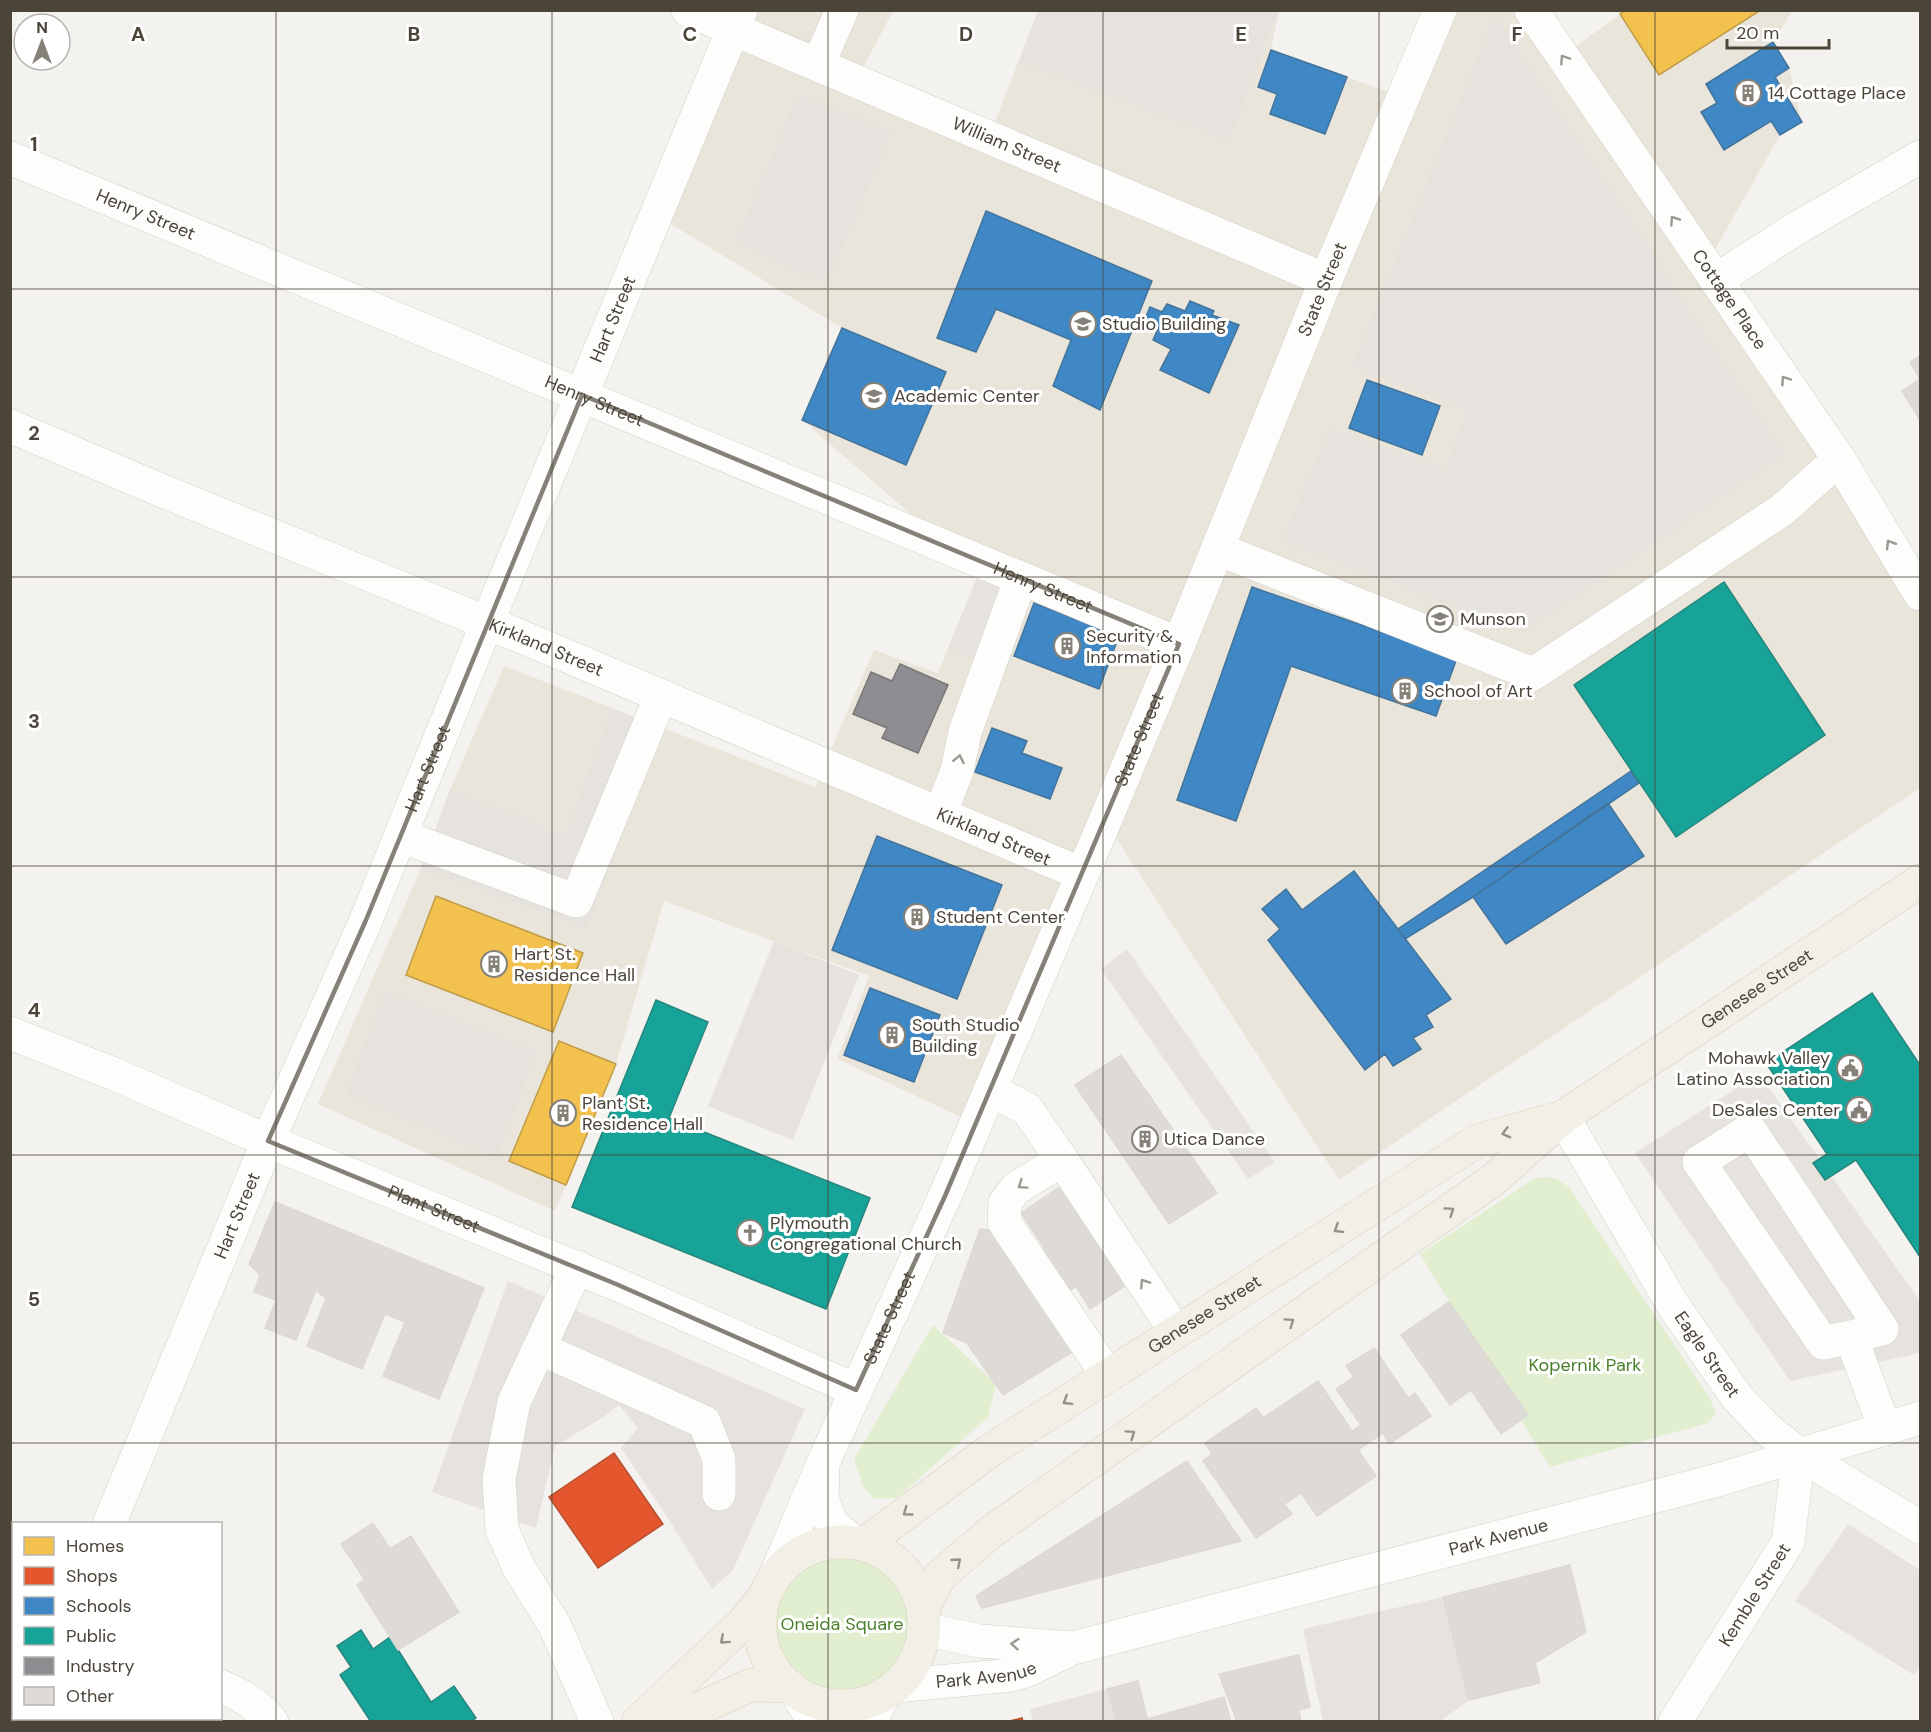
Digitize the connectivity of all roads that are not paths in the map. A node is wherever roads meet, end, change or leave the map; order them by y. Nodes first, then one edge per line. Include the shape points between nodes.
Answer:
1 (688, 10) edge
2 (842, 10) edge
3 (1440, 10) edge
4 (1531, 10) edge
5 (737, 20) edge
6 (818, 65) junction
7 (1920, 157) edge
8 (10, 158) edge
9 (1326, 280) junction
10 (1716, 280) junction
11 (582, 395) junction
12 (10, 426) edge
13 (1839, 459) junction
14 (1218, 549) junction
15 (1021, 578) junction
16 (1920, 594) edge
17 (487, 623) junction
18 (1179, 644) junction
19 (661, 696) junction
20 (940, 814) junction
21 (400, 836) junction
22 (1082, 874) junction
23 (1920, 880) edge
24 (10, 1033) edge
25 (990, 1090) junction
26 (1563, 1117) junction
27 (268, 1141) junction
28 (1062, 1160) junction
29 (577, 1267) junction
30 (1176, 1332) junction
31 (1851, 1337) junction
32 (539, 1348) junction
33 (1108, 1376) junction
34 (856, 1390) junction
35 (1920, 1418) edge
36 (1885, 1429) junction
37 (1799, 1454) junction
38 (823, 1463) junction
39 (718, 1494) dead end
40 (110, 1522) edge
41 (1920, 1527) edge
42 (858, 1543) junction
43 (770, 1585) junction
44 (923, 1619) junction
45 (1073, 1648) junction
46 (222, 1687) edge
47 (792, 1689) junction
48 (883, 1701) edge
49 (272, 1722) edge
50 (597, 1722) edge
51 (638, 1722) edge
52 (669, 1722) edge
53 (814, 1722) edge
54 (1675, 1722) edge

1 - 5 street, William Street
2 - 6 street
3 - 9 street, State Street
10 -> 4 street, Cottage Place
5 - 6 street, William Street
5 - 11 street, Hart Street
6 - 9 street, William Street
7 - 10 street
8 - 11 street, Henry Street
9 - 14 street, State Street
13 -> 10 street, Cottage Place
11 - 15 street, Henry Street
11 - 17 street, Hart Street
12 - 17 street, Kirkland Street
13 - 14 street via 1782,510 1533,674
16 -> 13 street, Cottage Place
14 - 18 street, State Street
15 - 18 street, Henry Street
20 -> 15 street
17 - 19 street, Kirkland Street
17 - 21 street, Hart Street
18 - 22 street, State Street
19 - 20 street, Kirkland Street
19 - 21 street via 576,901
20 - 22 street, Kirkland Street
21 - 27 street, Hart Street
22 - 25 street, State Street
23 - 26 main road, Genesee Street
24 - 27 street, Plant Street
25 - 28 street via 1027,1108
25 - 34 street, State Street via 887,1328
26 -> 30 main road, Genesee Street via 1477,1141
26 - 37 street, Eagle Street via 1673,1305 1730,1387 1768,1430
44 -> 26 main road, Genesee Street via 940,1576 991,1532 1493,1180
27 - 29 street, Plant Street
27 - 40 street, Hart Street
30 -> 28 street
28 -> 33 street via 1015,1189 1005,1203 1004,1221
29 - 32 street
29 - 34 street, Plant Street
30 - 33 main road, Genesee Street
31 - 31 street via 1882,1329 1750,1130 1699,1162 1823,1343
31 - 36 street
32 - 39 street via 704,1422 719,1459
32 - 50 street via 514,1402 499,1479 502,1530 519,1568 555,1626
33 -> 42 main road, Genesee Street via 991,1450
34 - 38 street, State Street
35 - 36 street, Park Avenue
36 - 37 street, Park Avenue
37 - 41 street, Eagle Street
37 - 45 street, Park Avenue via 1718,1480
37 - 54 street, Kemble Street via 1788,1542
38 - 42 street, State Street via 822,1497 831,1523
38 - 43 street, State Street
42 - 43 main road via 825,1543 798,1554
42 - 44 main road via 885,1554 903,1568 916,1587
43 - 47 main road via 759,1621 762,1646 772,1668
43 -> 51 main road via 742,1623
45 -> 44 street, Park Avenue via 980,1641
44 - 48 main road via 920,1650 910,1670
45 - 48 street, Park Avenue via 1012,1675
46 - 49 street via 262,1709
47 - 48 main road via 818,1702 840,1706
47 - 52 main road via 751,1685
47 - 53 street

